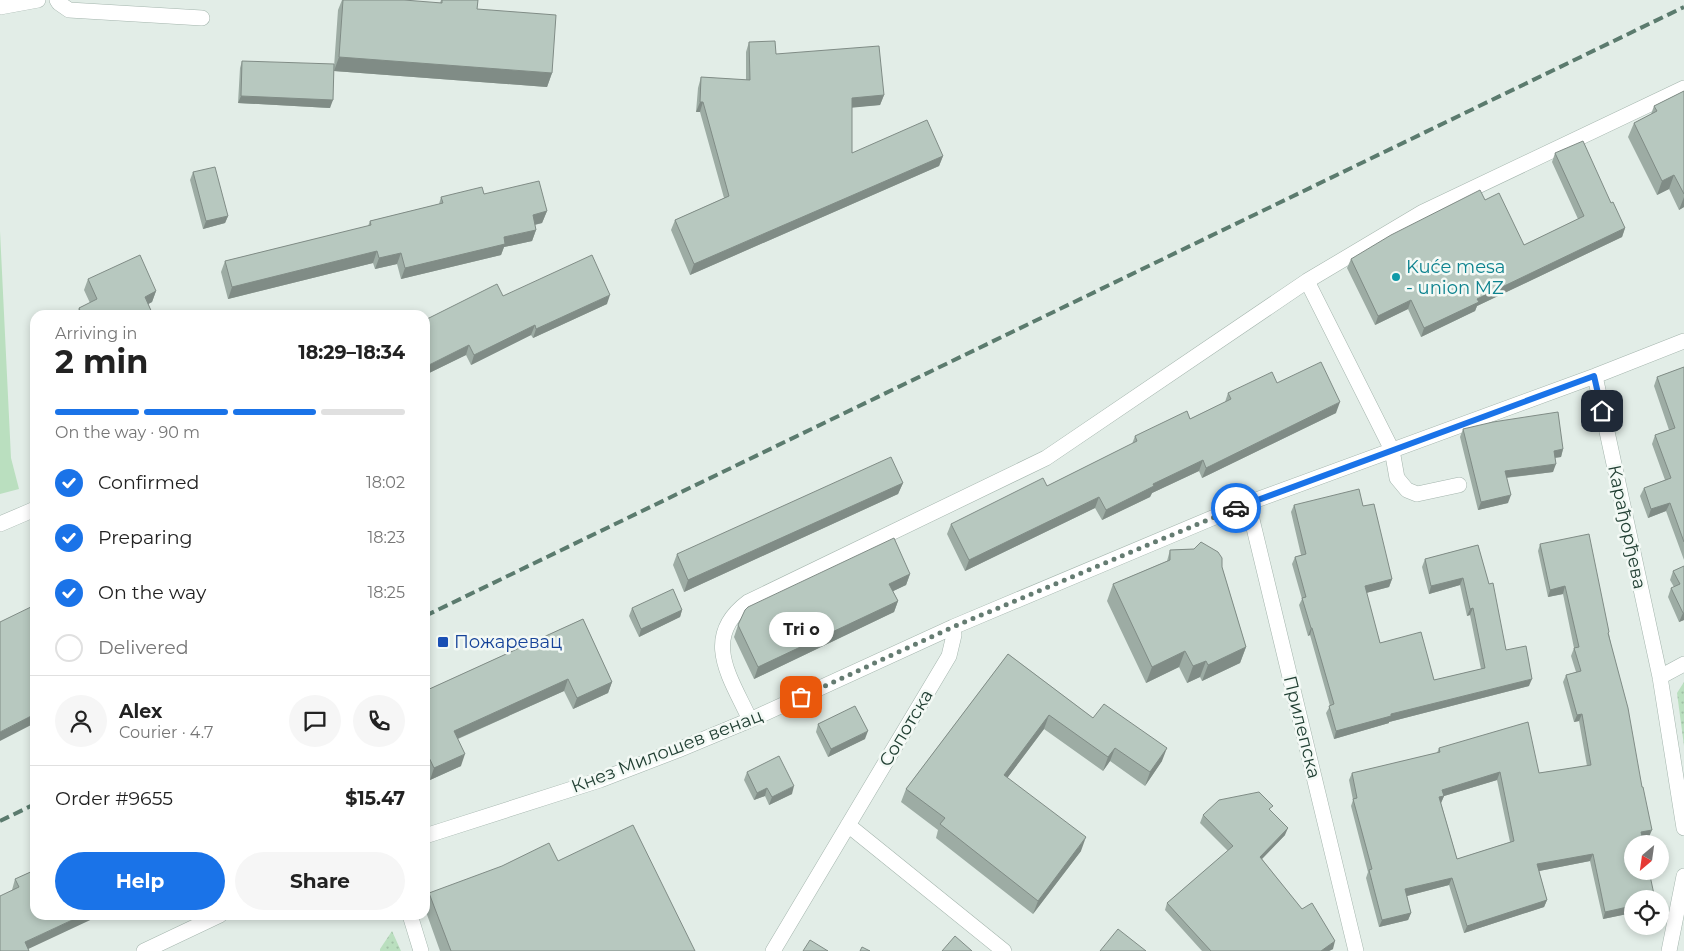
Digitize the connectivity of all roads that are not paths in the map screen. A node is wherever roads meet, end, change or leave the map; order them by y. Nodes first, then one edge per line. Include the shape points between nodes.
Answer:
1 (38, 0) edge
2 (57, 0) edge
3 (0, 7) edge
4 (202, 18) dead end
5 (1684, 88) edge
6 (1307, 281) junction
7 (1684, 341) edge
8 (1594, 376) junction
9 (1392, 450) junction
10 (1459, 485) dead end
11 (1248, 503) junction
12 (30, 511) edge
13 (0, 524) edge
14 (953, 627) junction
15 (1684, 664) edge
16 (1660, 677) junction
17 (750, 720) junction
18 (848, 825) junction
19 (1684, 828) edge
20 (430, 834) edge
21 (1684, 876) edge
22 (209, 920) edge
23 (411, 920) edge
24 (144, 951) edge
25 (420, 951) edge
26 (773, 951) edge
27 (1004, 951) edge
28 (1356, 951) edge
29 (1669, 951) edge

1 - 3 street
2 - 4 street via 69,10
5 - 6 street via 1423,212
6 - 9 street
6 - 17 street via 1046,458 748,602 728,622 721,649
7 - 8 street, Кнез Милошев венац
8 - 9 street, Кнез Милошев венац
8 - 16 street, Карађорђева
9 - 10 street via 1397,478 1407,490 1418,494
9 - 11 street, Кнез Милошев венац
11 - 14 street, Кнез Милошев венац
11 - 28 street, Прилепска
12 - 13 street
14 - 17 street, Кнез Милошев венац
14 - 18 street, Сопотска via 949,656
15 - 16 street
16 - 19 street, Карађорђева
17 - 20 street, Кнез Милошев венац via 600,780
18 - 26 street, Сопотска
18 - 27 street
21 - 29 street
22 - 24 street
23 - 25 street

